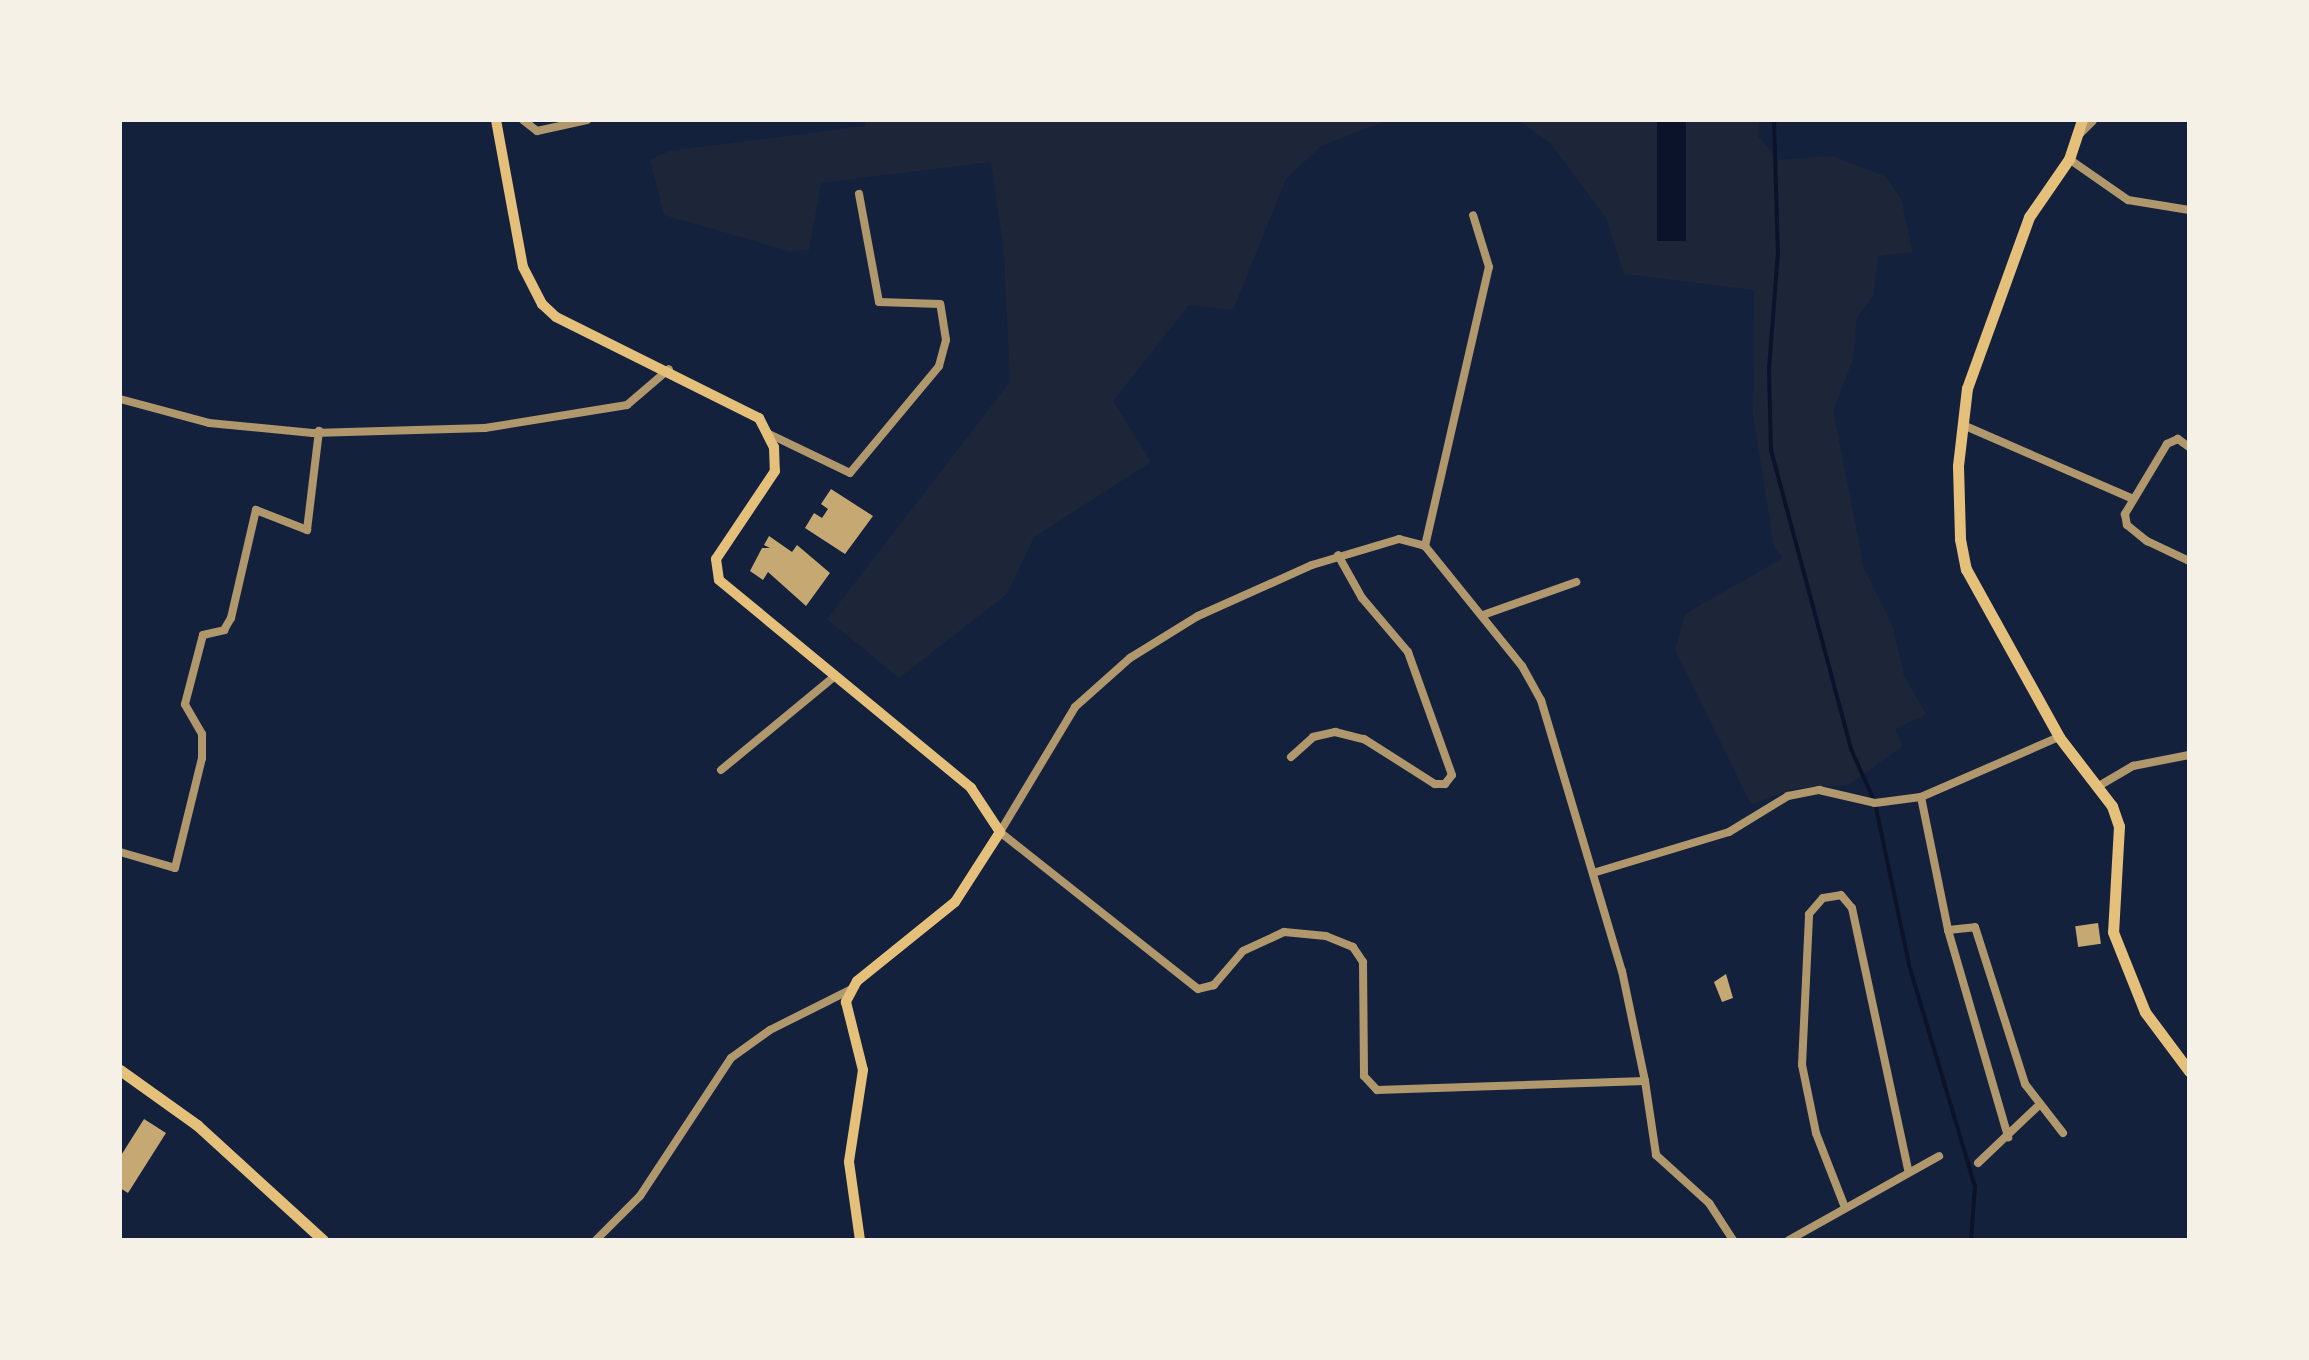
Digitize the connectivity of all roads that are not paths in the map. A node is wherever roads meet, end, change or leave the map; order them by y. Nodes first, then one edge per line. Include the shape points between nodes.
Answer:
1 (496, 120) edge
2 (523, 120) edge
3 (587, 120) edge
4 (2092, 120) edge
5 (2081, 126) edge
6 (2069, 158) junction
7 (859, 194) dead end
8 (2189, 210) edge
9 (1473, 215) dead end
10 (669, 369) junction
11 (120, 399) edge
12 (1960, 424) junction
13 (319, 431) junction
14 (766, 433) junction
15 (2189, 447) edge
16 (2133, 499) junction
17 (1426, 546) junction
18 (1338, 556) junction
19 (2189, 561) edge
20 (1576, 582) dead end
21 (1483, 614) junction
22 (834, 677) junction
23 (2059, 738) junction
24 (2189, 755) edge
25 (1291, 757) dead end
26 (721, 770) dead end
27 (2097, 787) junction
28 (1921, 798) junction
29 (1000, 832) junction
30 (120, 852) edge
31 (1593, 873) junction
32 (1948, 930) junction
33 (850, 990) junction
34 (120, 1070) edge
35 (2189, 1070) edge
36 (1645, 1080) junction
37 (2037, 1107) junction
38 (2063, 1134) dead end
39 (2008, 1137) junction
40 (1939, 1156) dead end
41 (1978, 1164) dead end
42 (1908, 1170) junction
43 (1844, 1205) junction
44 (323, 1240) edge
45 (596, 1240) edge
46 (860, 1240) edge
47 (1733, 1240) edge
48 (1790, 1240) edge

1 - 10 main road via 523,267 542,304 556,317
2 - 3 street via 537,131
4 - 5 street
5 - 6 main road
6 - 8 street via 2128,200
6 - 12 main road via 2028,217
7 - 14 street via 879,302 940,304 946,340 938,366 850,472
9 - 17 street via 1489,267
10 - 13 street via 626,405 552,421
10 - 14 main road via 758,418
11 - 13 street via 210,423
12 - 16 street
12 - 23 main road via 1966,569
13 - 30 street via 308,530 256,510 231,618 224,630 204,635 185,704 202,734 202,758 175,868
14 - 22 main road via 774,471 714,571 726,590
15 - 16 street via 2172,440
16 - 19 street via 2127,525
17 - 18 street via 1399,540
17 - 21 street
18 - 25 street via 1362,598 1408,652 1452,775 1435,784 1364,739 1334,732 1313,737
18 - 29 street via 1198,616 1107,673 1074,707
20 - 21 street
21 - 31 street via 1541,700
22 - 26 street
22 - 29 main road via 971,788
23 - 27 main road
23 - 28 street
24 - 27 street via 2133,766
27 - 35 main road via 2119,826 2110,903 2121,958 2145,1012
28 - 31 street via 1875,803 1806,791 1757,810 1728,832
28 - 32 street
29 - 33 main road via 955,902
29 - 36 street via 1198,989 1214,985 1243,950 1284,932 1326,936 1352,947 1363,962 1364,1076 1377,1090
31 - 36 street
32 - 37 street via 1976,927 2014,1056
32 - 39 street
33 - 45 street via 731,1058 640,1196
33 - 46 main road via 847,1017 863,1070 849,1162
34 - 44 main road via 198,1125
36 - 47 street via 1656,1155 1708,1204
37 - 38 street
37 - 39 street
39 - 41 street
40 - 42 street
42 - 43 street
42 - 43 street via 1852,908 1840,895 1823,898 1808,914 1802,1066 1816,1132
43 - 48 street

